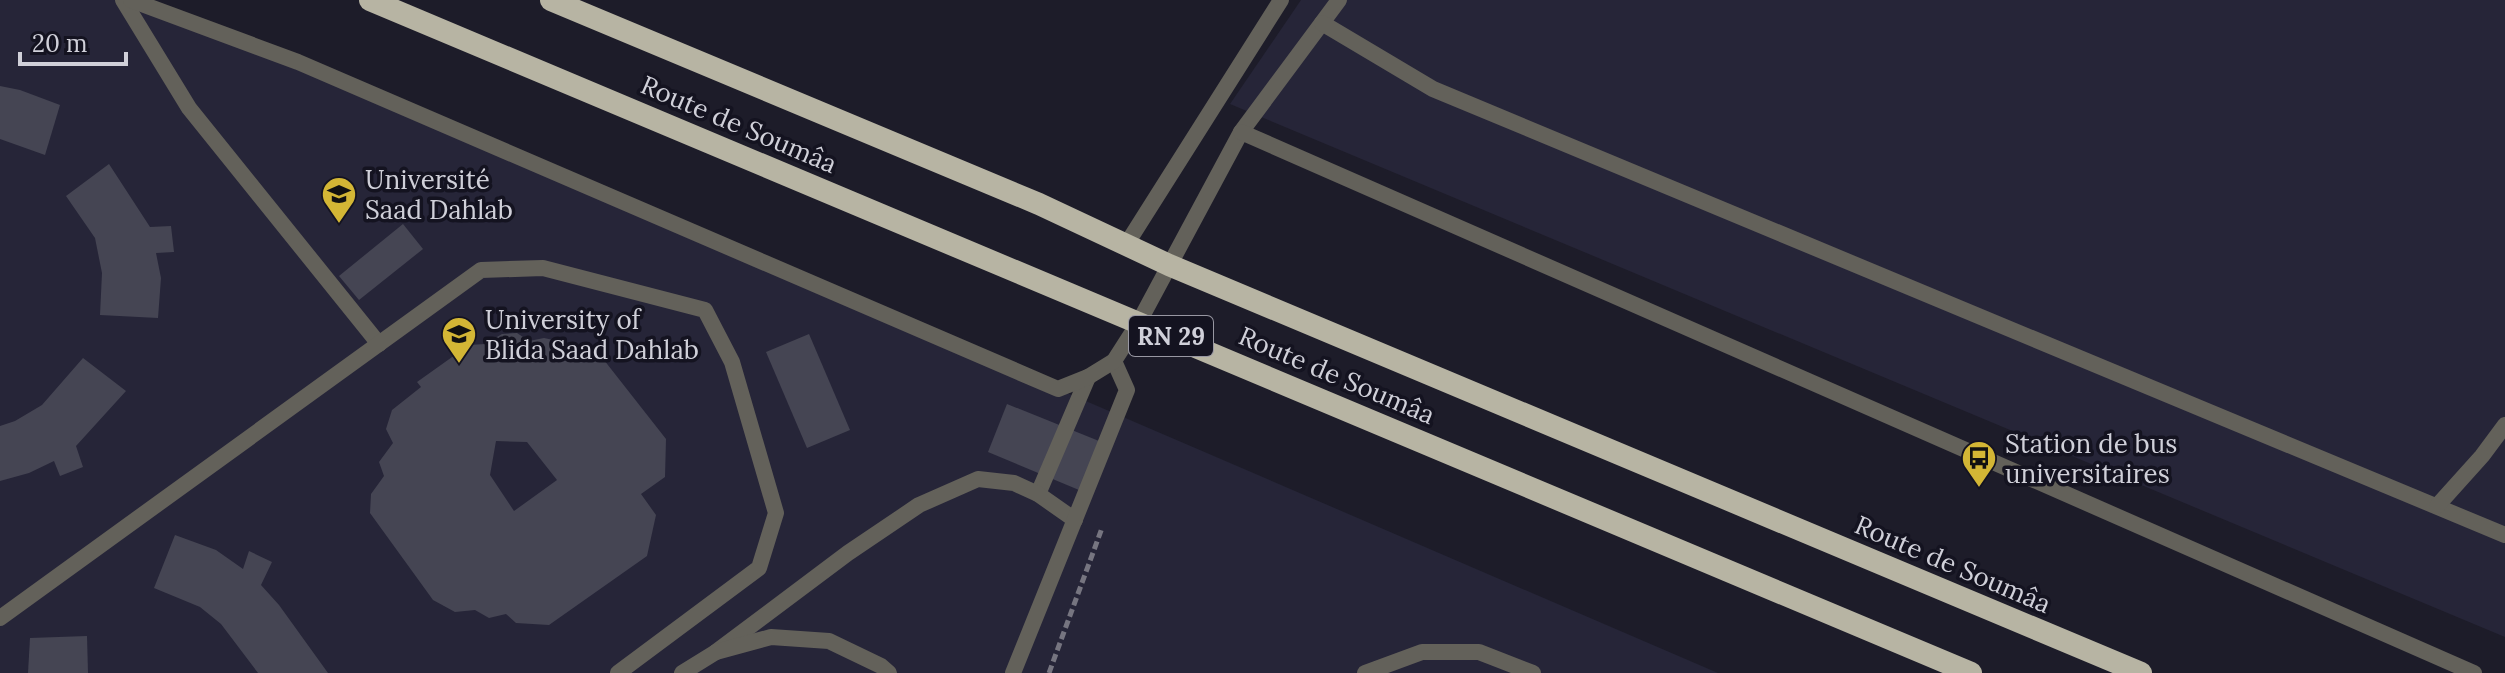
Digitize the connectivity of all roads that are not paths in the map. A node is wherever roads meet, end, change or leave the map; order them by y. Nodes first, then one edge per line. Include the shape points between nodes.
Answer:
1 (123, 0) edge
2 (131, 0) edge
3 (370, 0) edge
4 (551, 0) edge
5 (1281, 0) edge
6 (1339, 0) edge
7 (1322, 23) junction
8 (1241, 132) junction
9 (1126, 245) junction
10 (1169, 265) junction
11 (1139, 322) junction
12 (379, 344) junction
13 (1114, 361) junction
14 (1088, 377) junction
15 (2505, 425) edge
16 (1038, 494) junction
17 (2437, 506) junction
18 (1075, 520) junction
19 (2505, 535) edge
20 (0, 618) edge
21 (716, 652) junction
22 (618, 673) edge
23 (682, 673) edge
24 (889, 673) edge
25 (1013, 673) edge
26 (1365, 673) edge
27 (1533, 673) edge
28 (1971, 673) edge
29 (2141, 673) edge
30 (2474, 673) edge

1 - 12 street via 189,108
2 - 14 street via 298,62 1058,389
3 - 11 highway, Route de Soumâa / RN 29
4 - 9 highway, Route de Soumâa / RN 29
5 - 9 street
6 - 7 street
7 - 8 street
7 - 17 street via 1433,89
8 - 10 street
8 - 30 street
9 - 10 highway, Route de Soumâa / RN 29
10 - 11 street
10 - 29 highway, Route de Soumâa / RN 29
11 - 13 street
11 - 28 highway, Route de Soumâa / RN 29
12 - 20 street
12 - 22 street via 481,270 543,268 705,310 732,362 776,513 759,568
13 - 14 street
13 - 18 street via 1127,390
14 - 16 street
15 - 17 street
16 - 18 street
16 - 21 street via 1014,483 978,479 919,505
17 - 19 street
18 - 25 street
21 - 23 street
21 - 24 street via 771,637 829,641
26 - 27 street via 1422,652 1479,652

